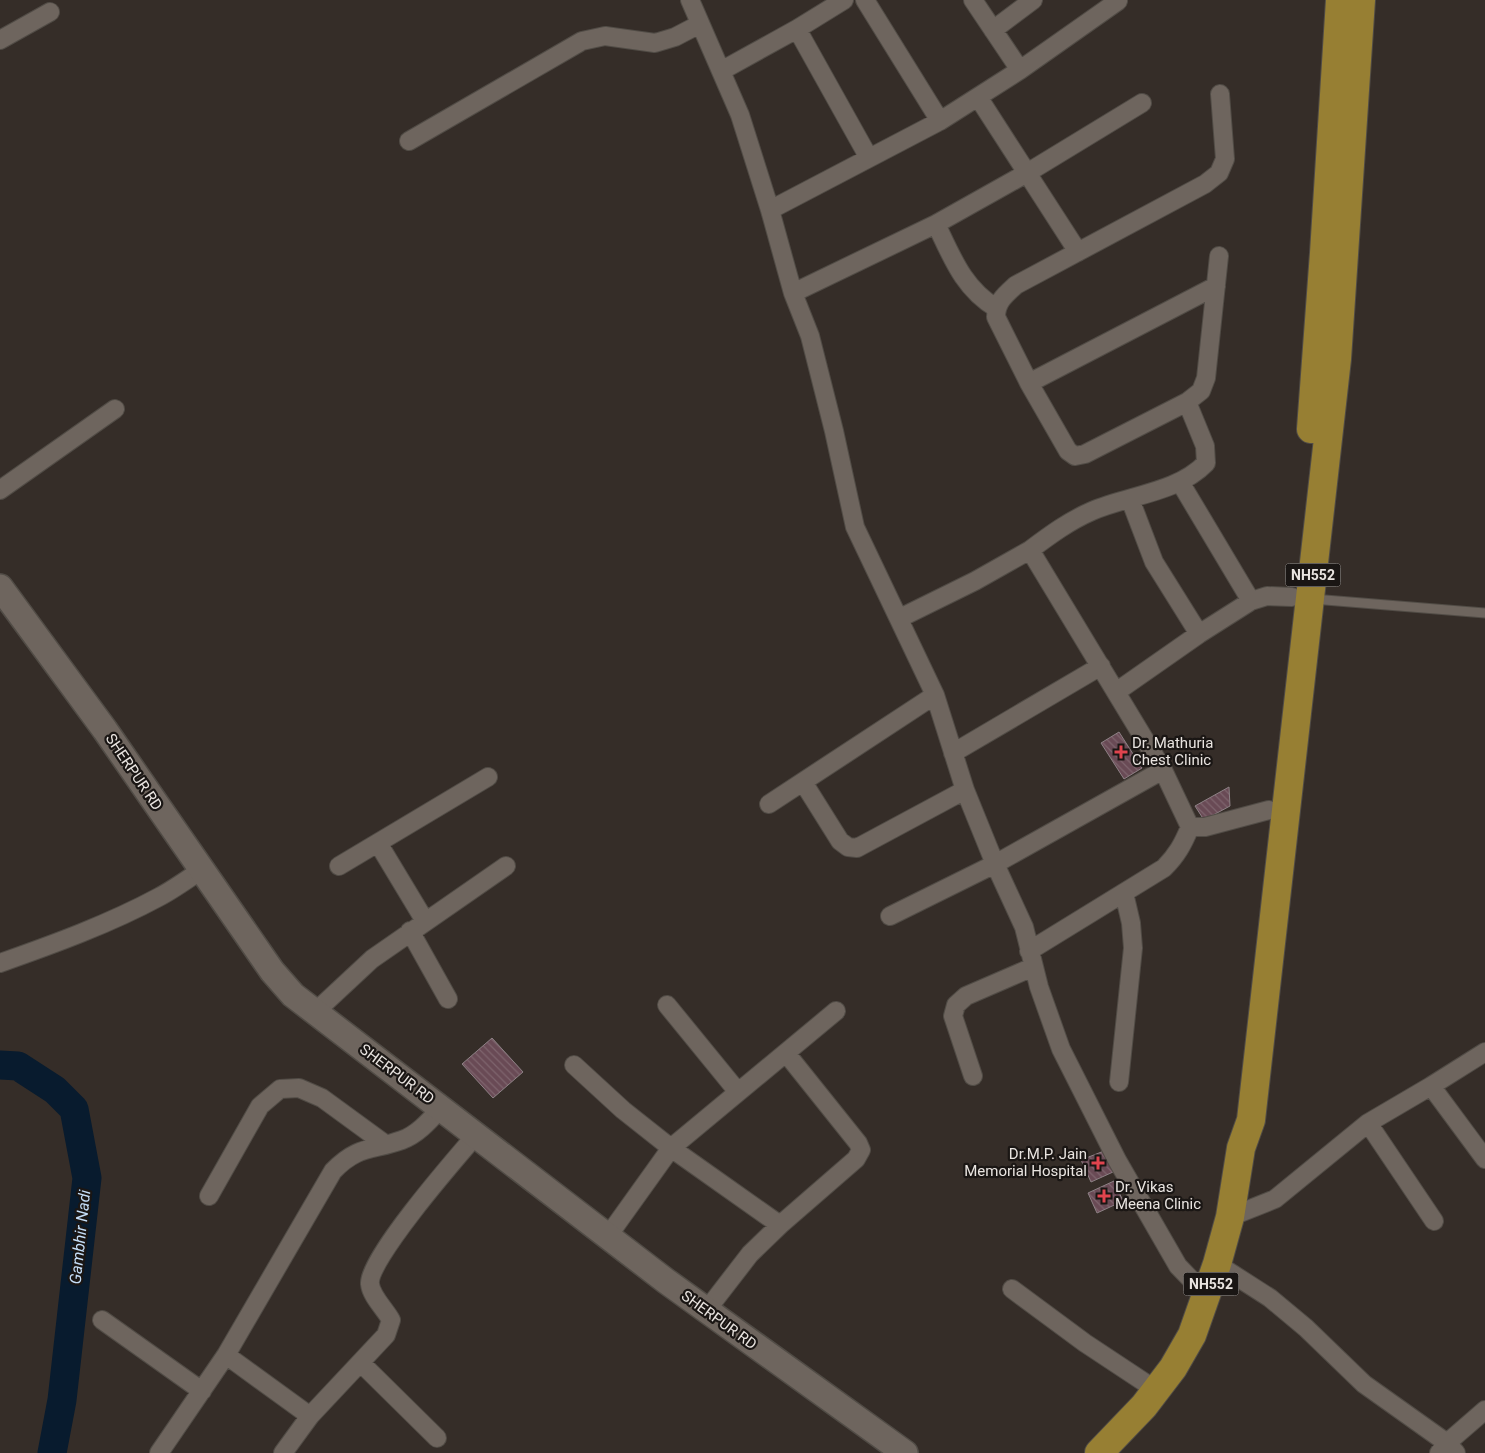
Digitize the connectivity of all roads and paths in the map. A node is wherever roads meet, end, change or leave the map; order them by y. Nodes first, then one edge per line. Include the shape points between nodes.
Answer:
1 (690, 0) edge
2 (844, 0) edge
3 (865, 0) edge
4 (973, 0) edge
5 (1034, 0) edge
6 (1340, 0) edge
7 (1361, 0) edge
8 (1118, 1) dead end
9 (50, 12) dead end
10 (700, 24) junction
11 (797, 29) junction
12 (993, 30) junction
13 (0, 40) edge
14 (1020, 70) junction
15 (721, 71) junction
16 (1220, 94) dead end
17 (978, 97) junction
18 (1142, 103) dead end
19 (940, 121) junction
20 (409, 141) dead end
21 (869, 158) junction
22 (1027, 173) junction
23 (770, 210) junction
24 (936, 224) junction
25 (1078, 252) junction
26 (1219, 256) dead end
27 (1216, 286) junction
28 (793, 293) junction
29 (996, 308) junction
30 (1029, 383) junction
31 (1187, 402) junction
32 (114, 409) dead end
33 (1180, 482) junction
34 (0, 490) edge
35 (1130, 499) junction
36 (1030, 550) junction
37 (0, 587) edge
38 (1301, 598) junction
39 (1251, 601) junction
40 (1485, 613) edge
41 (900, 618) junction
42 (1199, 634) junction
43 (1101, 666) junction
44 (1116, 692) junction
45 (935, 695) junction
46 (953, 753) junction
47 (1163, 770) junction
48 (488, 777) dead end
49 (803, 782) junction
50 (966, 790) junction
51 (769, 804) dead end
52 (1269, 810) junction
53 (1190, 827) junction
54 (378, 843) junction
55 (995, 864) junction
56 (339, 866) dead end
57 (506, 866) dead end
58 (201, 870) junction
59 (1124, 893) junction
60 (890, 916) dead end
61 (425, 921) junction
62 (410, 931) junction
63 (1031, 959) junction
64 (0, 962) edge
65 (448, 1000) dead end
66 (667, 1005) dead end
67 (836, 1010) dead end
68 (314, 1013) junction
69 (786, 1053) junction
70 (1485, 1053) edge
71 (574, 1064) dead end
72 (973, 1076) dead end
73 (1119, 1082) dead end
74 (1431, 1086) junction
75 (738, 1092) junction
76 (441, 1108) junction
77 (1368, 1122) junction
78 (476, 1134) junction
79 (385, 1144) junction
80 (671, 1148) junction
81 (1241, 1148) junction
82 (1485, 1159) edge
83 (209, 1196) dead end
84 (1230, 1217) junction
85 (1434, 1221) dead end
86 (780, 1225) junction
87 (608, 1236) junction
88 (1218, 1264) junction
89 (1012, 1289) dead end
90 (1207, 1296) junction
91 (706, 1310) junction
92 (102, 1320) dead end
93 (226, 1355) junction
94 (361, 1363) junction
95 (202, 1391) junction
96 (1150, 1398) junction
97 (1485, 1410) edge
98 (310, 1416) junction
99 (437, 1438) dead end
100 (1448, 1450) edge
101 (159, 1453) edge
102 (283, 1453) edge
103 (904, 1453) edge
104 (1099, 1453) edge
105 (1124, 1453) edge

1 - 10 street
2 - 11 street
3 - 19 street
4 - 12 street
5 - 12 street
6 - 38 highway, NH552
7 - 38 highway, NH552 via 1337,360
8 - 14 street
9 - 13 street
10 - 15 street
10 - 20 street via 655,44 605,36 582,41
11 - 15 street
11 - 21 street
12 - 14 street
14 - 17 street
15 - 23 street via 740,114
16 - 25 street via 1225,159 1218,173 1206,184
17 - 19 street
17 - 22 street
18 - 22 street
19 - 21 street
21 - 23 street
22 - 24 street
22 - 25 street
23 - 28 street
24 - 28 street
24 - 29 street via 962,277 972,290
25 - 29 street via 1016,286
26 - 27 street
27 - 30 street
27 - 31 street via 1206,378 1202,391
28 - 41 street via 810,336 855,527
29 - 30 street via 996,318
30 - 31 street via 1068,451 1076,456
31 - 33 street via 1205,446 1206,462
32 - 34 street
33 - 35 street
33 - 39 street
35 - 36 street via 1066,524
35 - 42 street via 1154,562
36 - 41 street via 975,582
36 - 43 street
37 - 58 street, SHERPUR RD via 105,730
38 - 39 street via 1267,596
38 - 40 lane
38 - 52 highway, NH552
38 - 81 highway, NH552 via 1251,1120
39 - 42 street
41 - 45 street
42 - 44 street
43 - 44 street
43 - 46 street
44 - 47 street
45 - 46 street
45 - 49 street
46 - 50 street
47 - 53 street
47 - 55 street
48 - 54 street
49 - 50 street via 840,841 848,847 857,848
49 - 51 street
50 - 55 street
52 - 53 street via 1205,827
52 - 81 highway, NH552 via 1234,1116
53 - 59 street via 1170,862
54 - 56 street
54 - 61 street
55 - 60 street
55 - 63 street via 1024,926
57 - 61 street
58 - 64 street via 161,896 120,916
58 - 68 street, SHERPUR RD via 272,971
59 - 63 street
59 - 73 street via 1133,948
61 - 62 street
62 - 65 street
62 - 68 street via 372,959
63 - 72 street via 956,1004 953,1016
63 - 90 street via 1062,1049 1117,1160 1178,1266
66 - 75 street
67 - 69 street
68 - 76 street, SHERPUR RD
69 - 75 street
69 - 86 street via 858,1142 861,1150 856,1159
70 - 74 street
71 - 80 street via 623,1110
74 - 77 street
74 - 82 street
75 - 80 street
76 - 78 street, SHERPUR RD
76 - 79 street via 419,1130 403,1140
77 - 84 street via 1275,1199
77 - 85 street
78 - 87 street, SHERPUR RD
78 - 94 street via 421,1200 371,1272 370,1286 391,1320 386,1335
79 - 83 street via 322,1098 300,1088 280,1089 260,1106
79 - 93 street via 345,1158 333,1171
80 - 86 street
80 - 87 street
81 - 84 highway, NH552
84 - 88 highway, NH552
86 - 91 street via 750,1254
87 - 91 street, SHERPUR RD
88 - 90 highway, NH552
88 - 100 street via 1270,1298 1364,1384
89 - 96 street via 1085,1343
90 - 96 highway, NH552 via 1192,1335
91 - 103 street, SHERPUR RD
92 - 95 street
93 - 95 street
93 - 98 street
94 - 98 street
94 - 99 street
95 - 101 street
96 - 104 highway, NH552
96 - 105 highway, NH552
97 - 100 street
98 - 102 street

